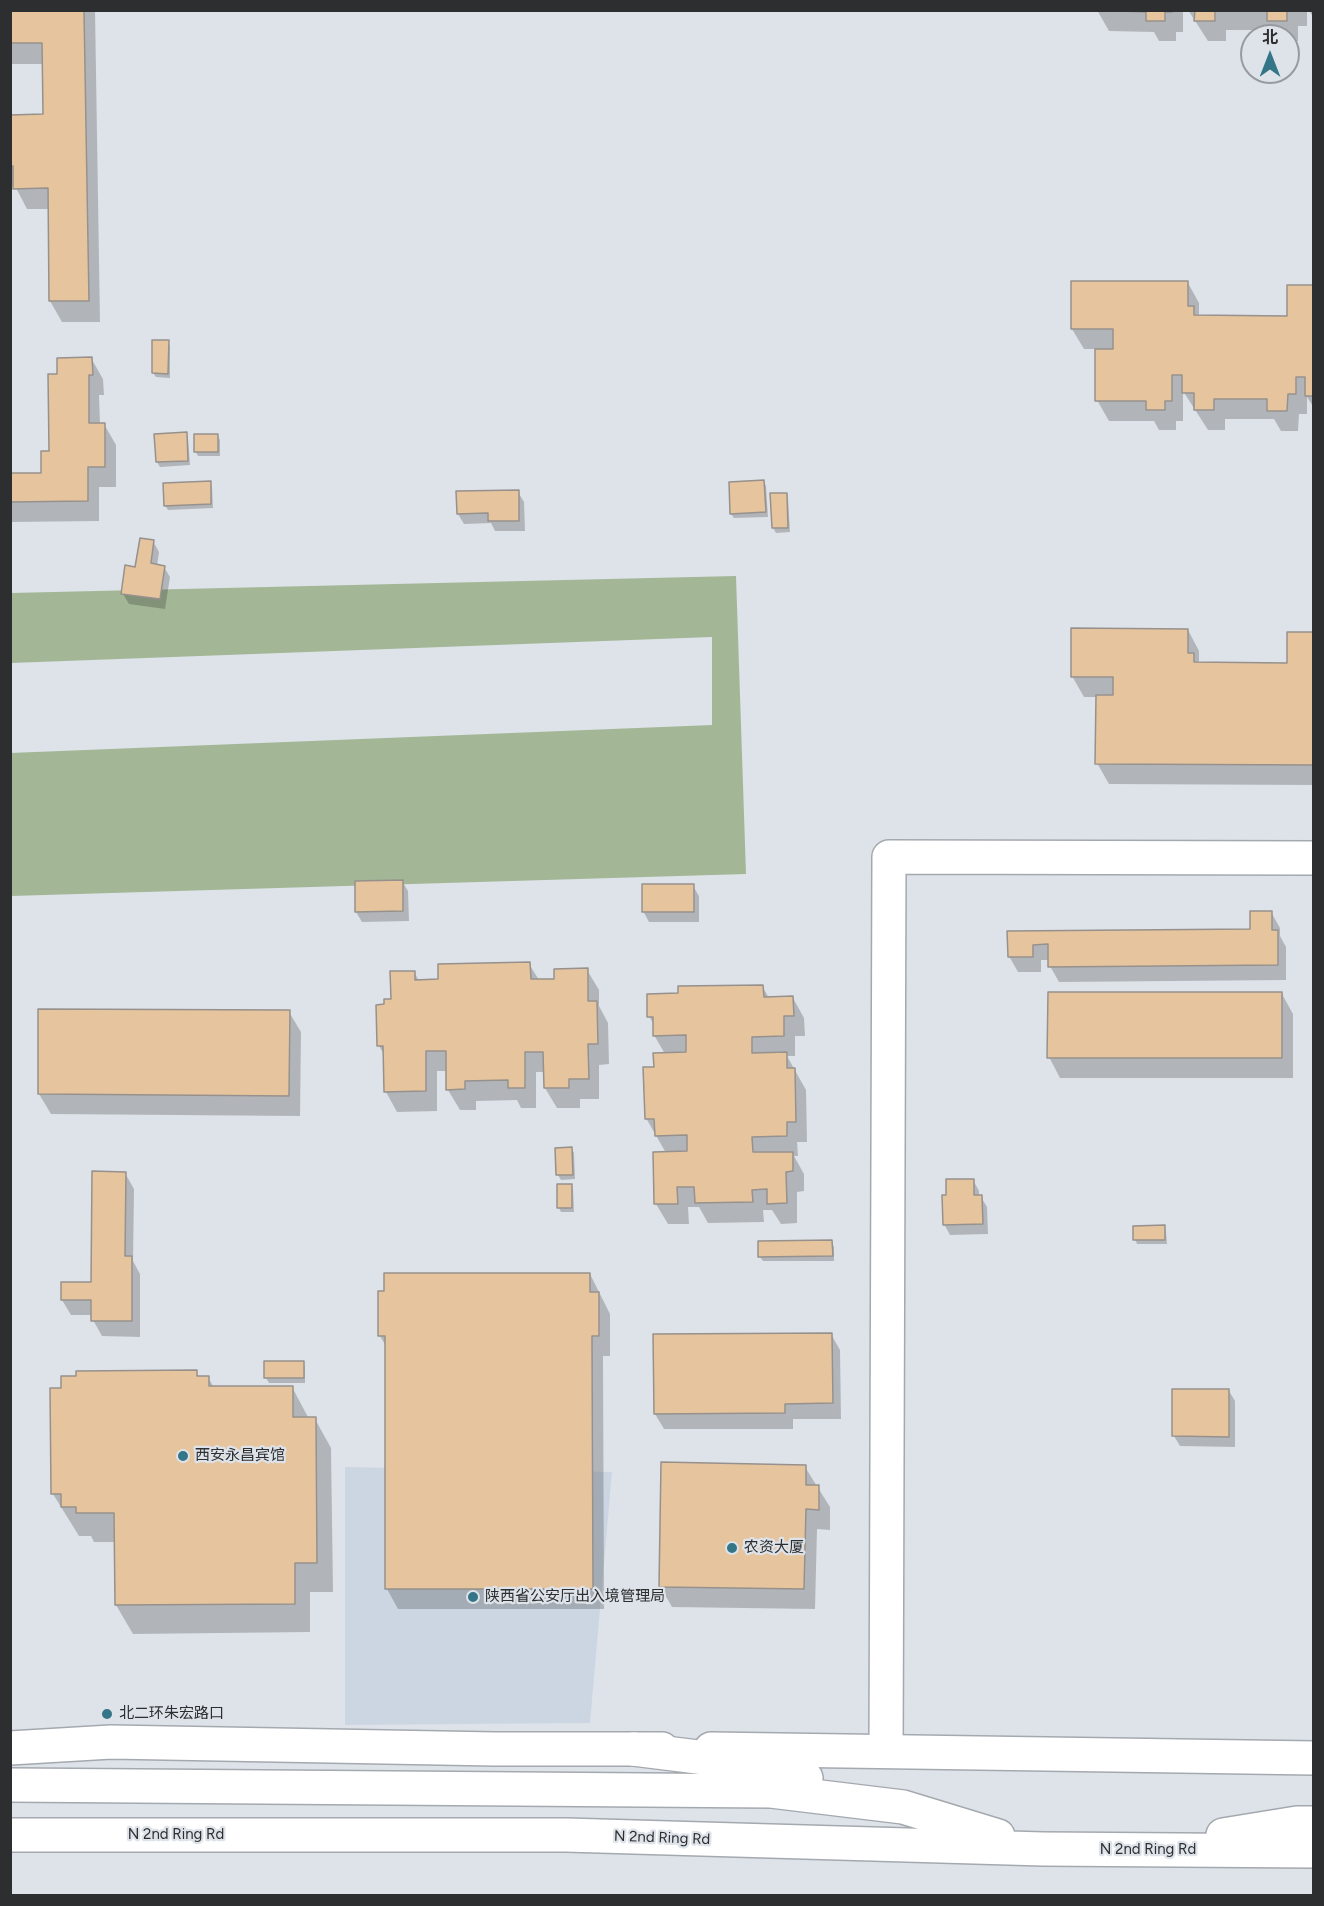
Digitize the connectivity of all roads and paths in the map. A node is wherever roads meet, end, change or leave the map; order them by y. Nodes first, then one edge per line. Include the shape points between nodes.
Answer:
1 (1314, 858) edge
2 (10, 1748) edge
3 (633, 1749) junction
4 (885, 1751) junction
5 (1314, 1758) edge
6 (10, 1785) edge
7 (903, 1807) junction
8 (1314, 1823) edge
9 (10, 1835) edge
10 (1043, 1849) junction
11 (1137, 1850) junction
12 (1314, 1851) edge

1 - 4 main road via 889,857
2 - 3 main road via 111,1742
3 - 4 main road
3 - 7 main road via 730,1761 791,1774
4 - 5 main road
6 - 7 main road via 771,1791
7 - 10 main road
8 - 11 main road
9 - 10 main road, N 2nd Ring Rd via 566,1835
10 - 11 main road, N 2nd Ring Rd
11 - 12 main road, N 2nd Ring Rd

